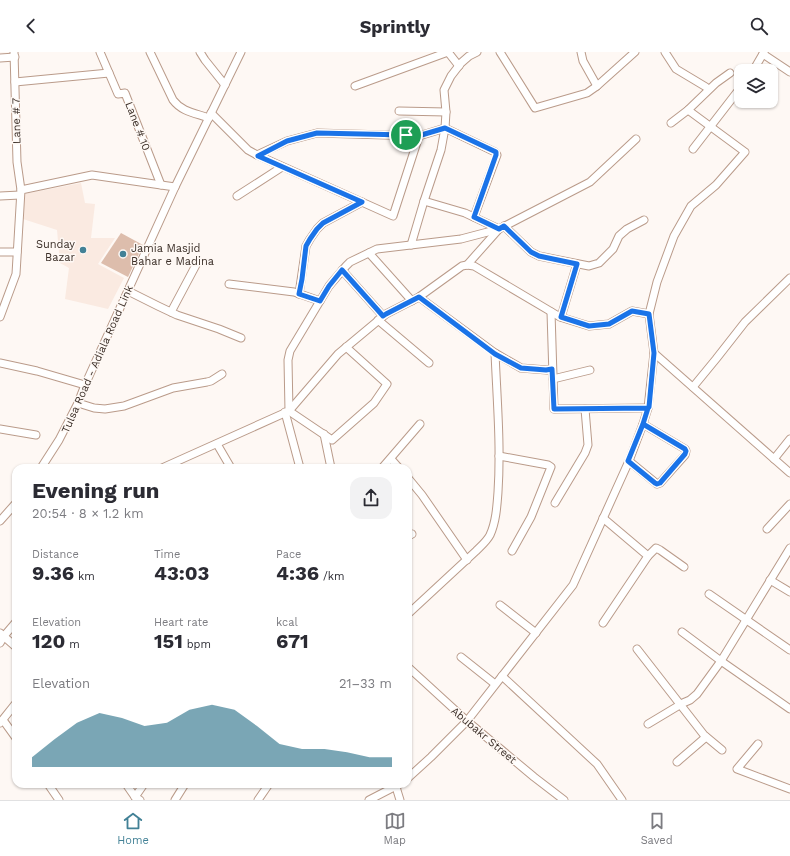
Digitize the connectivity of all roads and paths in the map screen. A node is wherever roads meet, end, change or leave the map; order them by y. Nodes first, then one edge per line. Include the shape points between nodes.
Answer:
1 (100, 52) edge
2 (150, 52) edge
3 (200, 52) edge
4 (241, 52) edge
5 (448, 52) edge
6 (477, 52) edge
7 (500, 52) edge
8 (580, 52) edge
9 (635, 52) edge
10 (665, 52) edge
11 (764, 53) edge
12 (15, 54) edge
13 (0, 58) edge
14 (757, 64) edge
15 (459, 66) junction
16 (790, 72) edge
17 (109, 73) junction
18 (730, 73) dead end
19 (15, 82) junction
20 (225, 85) junction
21 (355, 86) dead end
22 (596, 86) junction
23 (706, 87) dead end
24 (734, 96) edge
25 (688, 110) junction
26 (399, 111) dead end
27 (446, 112) junction
28 (210, 115) junction
29 (671, 123) dead end
30 (710, 127) junction
31 (445, 128) junction
32 (418, 136) junction
33 (636, 139) dead end
34 (693, 149) dead end
35 (258, 156) junction
36 (282, 167) junction
37 (161, 185) junction
38 (175, 187) junction
39 (21, 193) junction
40 (0, 196) edge
41 (237, 196) dead end
42 (424, 201) junction
43 (362, 202) junction
44 (474, 217) junction
45 (644, 220) dead end
46 (502, 228) junction
47 (412, 244) junction
48 (0, 252) edge
49 (17, 252) junction
50 (369, 253) junction
51 (577, 264) junction
52 (196, 265) dead end
53 (467, 265) junction
54 (342, 270) junction
55 (790, 278) edge
56 (229, 284) dead end
57 (128, 291) junction
58 (299, 294) junction
59 (416, 299) junction
60 (320, 301) junction
61 (2, 305) edge
62 (171, 312) junction
63 (552, 312) junction
64 (649, 314) junction
65 (0, 317) edge
66 (561, 317) junction
67 (381, 318) junction
68 (241, 338) dead end
69 (346, 347) junction
70 (654, 353) junction
71 (495, 354) junction
72 (0, 363) edge
73 (429, 363) dead end
74 (552, 369) junction
75 (590, 370) dead end
76 (222, 374) dead end
77 (553, 378) junction
78 (85, 385) junction
79 (693, 387) junction
80 (78, 402) junction
81 (648, 408) junction
82 (585, 409) junction
83 (287, 412) junction
84 (420, 424) dead end
85 (643, 424) junction
86 (0, 429) edge
87 (324, 434) junction
88 (36, 435) dead end
89 (790, 439) edge
90 (217, 444) junction
91 (499, 456) junction
92 (391, 459) junction
93 (774, 459) junction
94 (628, 461) junction
95 (43, 464) edge
96 (171, 464) edge
97 (229, 464) edge
98 (299, 464) edge
99 (330, 464) edge
100 (386, 464) edge
101 (395, 464) edge
102 (790, 473) edge
103 (412, 483) edge
104 (555, 503) dead end
105 (790, 504) edge
106 (12, 508) edge
107 (603, 518) junction
108 (0, 521) edge
109 (767, 529) dead end
110 (790, 548) edge
111 (512, 551) dead end
112 (648, 556) junction
113 (467, 560) junction
114 (684, 567) dead end
115 (770, 580) junction
116 (790, 592) edge
117 (709, 594) dead end
118 (500, 605) dead end
119 (412, 610) edge
120 (746, 619) junction
121 (603, 622) dead end
122 (12, 626) edge
123 (682, 632) dead end
124 (536, 633) junction
125 (2, 635) edge
126 (12, 643) edge
127 (0, 644) edge
128 (637, 649) dead end
129 (790, 650) edge
130 (461, 657) dead end
131 (721, 661) junction
132 (412, 671) edge
133 (502, 676) junction
134 (495, 684) junction
135 (680, 704) junction
136 (12, 708) edge
137 (790, 710) edge
138 (467, 721) junction
139 (2, 722) edge
140 (648, 724) dead end
141 (12, 733) edge
142 (706, 737) junction
143 (758, 744) dead end
144 (722, 750) dead end
145 (677, 762) dead end
146 (412, 774) edge
147 (51, 788) edge
148 (129, 788) edge
149 (142, 788) edge
150 (182, 788) edge
151 (266, 788) edge
152 (391, 788) edge
153 (397, 788) edge
154 (790, 789) edge
155 (138, 798) edge
156 (59, 800) edge
157 (175, 800) edge
158 (258, 800) edge
159 (369, 800) edge
160 (400, 800) edge
161 (564, 800) edge
162 (622, 800) edge

1 - 17 street, Lane # 10
2 - 28 street via 177,105 182,109
3 - 20 street
4 - 20 street, Tulsa Road - Adiala Road Link
5 - 15 street
5 - 21 street
6 - 15 street
7 - 22 street via 535,108 587,93
8 - 22 street
9 - 22 street
10 - 23 street via 676,69
11 - 14 street
11 - 16 street
12 - 13 street
12 - 19 street, Lane # 7
15 - 27 street via 444,90
17 - 19 street
17 - 37 street, Lane # 10 via 118,94 125,93
18 - 25 street
19 - 39 street, Lane # 7 via 17,162
20 - 28 street, Tulsa Road - Adiala Road Link
24 - 30 street
25 - 29 street
25 - 30 street
26 - 27 street
27 - 31 street
28 - 35 street
28 - 38 street, Tulsa Road - Adiala Road Link
30 - 34 street
30 - 64 street via 746,152 691,206 674,236
31 - 32 street
31 - 42 street via 441,150
31 - 44 street via 496,152
32 - 35 street via 317,133 287,141
32 - 43 street via 393,216
33 - 46 street via 590,182
35 - 36 street
36 - 41 street
36 - 43 street
37 - 38 street
37 - 39 street via 92,175
38 - 57 street, Tulsa Road - Adiala Road Link
39 - 40 street
39 - 49 street, Lane # 7
42 - 44 street
42 - 47 street
43 - 58 street via 323,223 310,239 306,246
44 - 46 street
45 - 51 street via 627,228 619,236 613,249 599,263 589,266
46 - 47 street via 461,239
46 - 51 street via 539,256
46 - 53 street
47 - 50 street via 377,248
48 - 49 street
49 - 61 street, Lane # 7 via 16,274
50 - 54 street via 350,262
50 - 59 street
51 - 66 street
52 - 62 street
53 - 59 street
53 - 63 street via 474,266
54 - 60 street
54 - 67 street
55 - 79 street via 745,322
56 - 58 street
57 - 62 street
57 - 78 street, Tulsa Road - Adiala Road Link
58 - 60 street
59 - 67 street
59 - 71 street
60 - 83 street via 290,351
61 - 65 street, Lane # 7
62 - 68 street
63 - 66 street
63 - 74 street
64 - 66 street via 632,311 609,324 589,326
64 - 70 street
67 - 69 street
67 - 73 street
69 - 83 street
69 - 87 street via 387,384 374,403 332,440
70 - 79 street
70 - 81 street
71 - 74 street via 521,368
71 - 91 street
72 - 78 street
74 - 77 street
75 - 77 street
76 - 80 street via 212,381 173,388 124,406 105,409
77 - 82 street via 554,409
78 - 80 street, Tulsa Road - Adiala Road Link
79 - 93 street
80 - 95 street, Tulsa Road - Adiala Road Link via 59,440
81 - 82 street
81 - 85 street
82 - 104 street via 588,445
83 - 87 street
83 - 90 street
83 - 98 street
84 - 92 street
85 - 94 street
85 - 94 street via 685,449 685,454 657,484
86 - 88 street
87 - 99 street
89 - 93 street
90 - 96 street
90 - 97 street
91 - 111 street via 548,464 551,467 531,517
91 - 113 street via 496,509 492,528 485,542
92 - 100 street
92 - 101 street
93 - 102 street
94 - 107 street
103 - 113 street
105 - 109 street
106 - 108 street
107 - 112 street
107 - 124 street via 573,585
110 - 115 street
112 - 114 street via 656,548
112 - 121 street
113 - 119 street
115 - 116 street
115 - 120 street
117 - 120 street
118 - 124 street
120 - 129 street
120 - 131 street
122 - 125 street
123 - 131 street
124 - 133 street
125 - 126 street
125 - 127 street
128 - 135 street
130 - 134 street
131 - 135 street via 697,694
131 - 137 street
132 - 138 street, Abubakr Street
133 - 134 street
133 - 162 street via 597,764
134 - 138 street
135 - 140 street
135 - 142 street
136 - 139 street
138 - 146 street
138 - 161 street, Abubakr Street
139 - 141 street
142 - 144 street
142 - 145 street
143 - 154 street via 738,769
147 - 156 street
148 - 155 street
149 - 155 street
150 - 157 street
151 - 158 street
152 - 159 street
153 - 160 street

